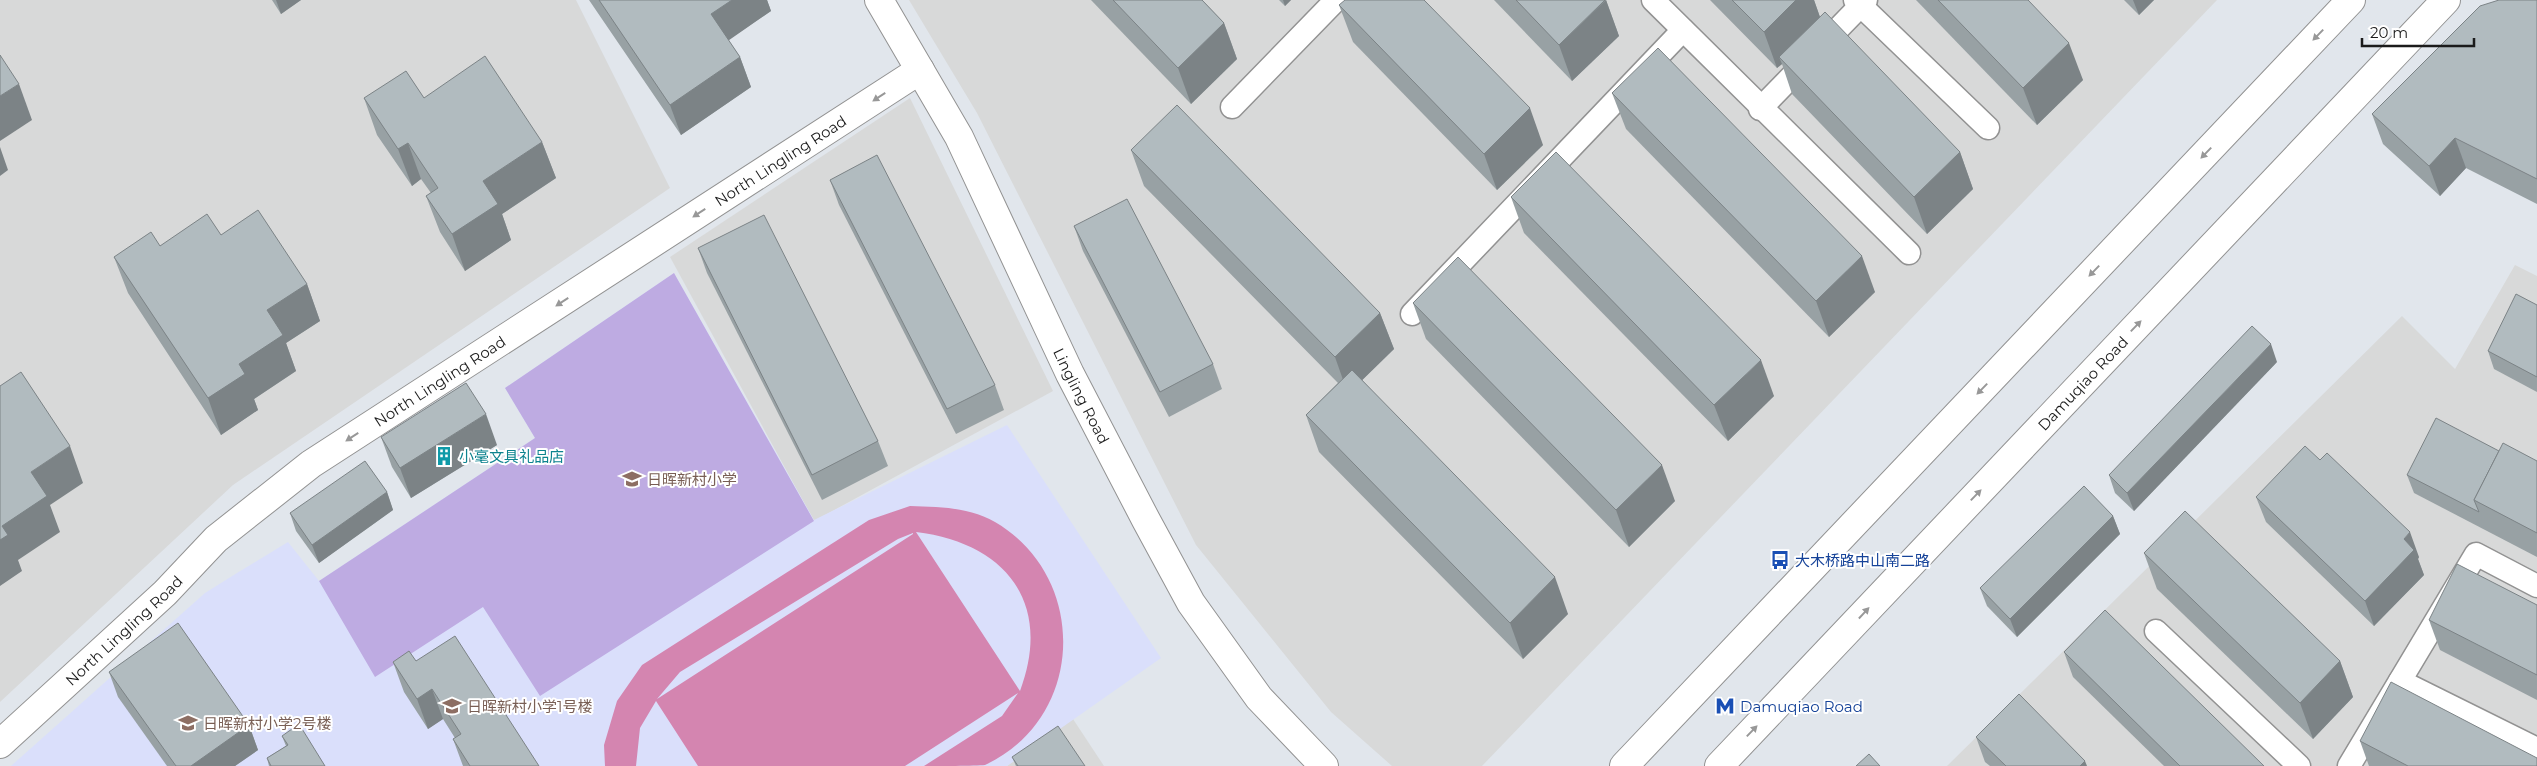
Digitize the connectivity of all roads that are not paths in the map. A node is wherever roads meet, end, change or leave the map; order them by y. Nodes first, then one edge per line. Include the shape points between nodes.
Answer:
1 (879, 0) edge
2 (1336, 0) edge
3 (1653, 0) edge
4 (2351, 0) edge
5 (2446, 0) edge
6 (1861, 2) edge
7 (1683, 30) junction
8 (920, 70) junction
9 (1232, 107) dead end
10 (1760, 109) junction
11 (1988, 128) dead end
12 (1909, 253) dead end
13 (1412, 314) dead end
14 (2537, 586) edge
15 (2156, 631) dead end
16 (2400, 681) junction
17 (0, 744) edge
18 (2537, 748) edge
19 (1324, 766) edge
20 (1624, 766) edge
21 (1719, 766) edge
22 (2299, 766) edge
23 (2349, 766) edge

1 - 8 street, Lingling Road
2 - 9 lane
3 - 7 lane
4 -> 20 street
21 -> 5 street, Damuqiao Road
6 - 10 lane
6 - 11 lane
7 - 10 lane
7 - 13 lane
8 -> 17 street, North Lingling Road via 311,464 216,540 165,593
8 - 19 street, Lingling Road via 959,137 1070,374 1191,603 1259,698
10 - 12 lane
14 - 16 lane via 2476,554
15 - 22 lane
16 - 18 lane
16 - 23 lane

